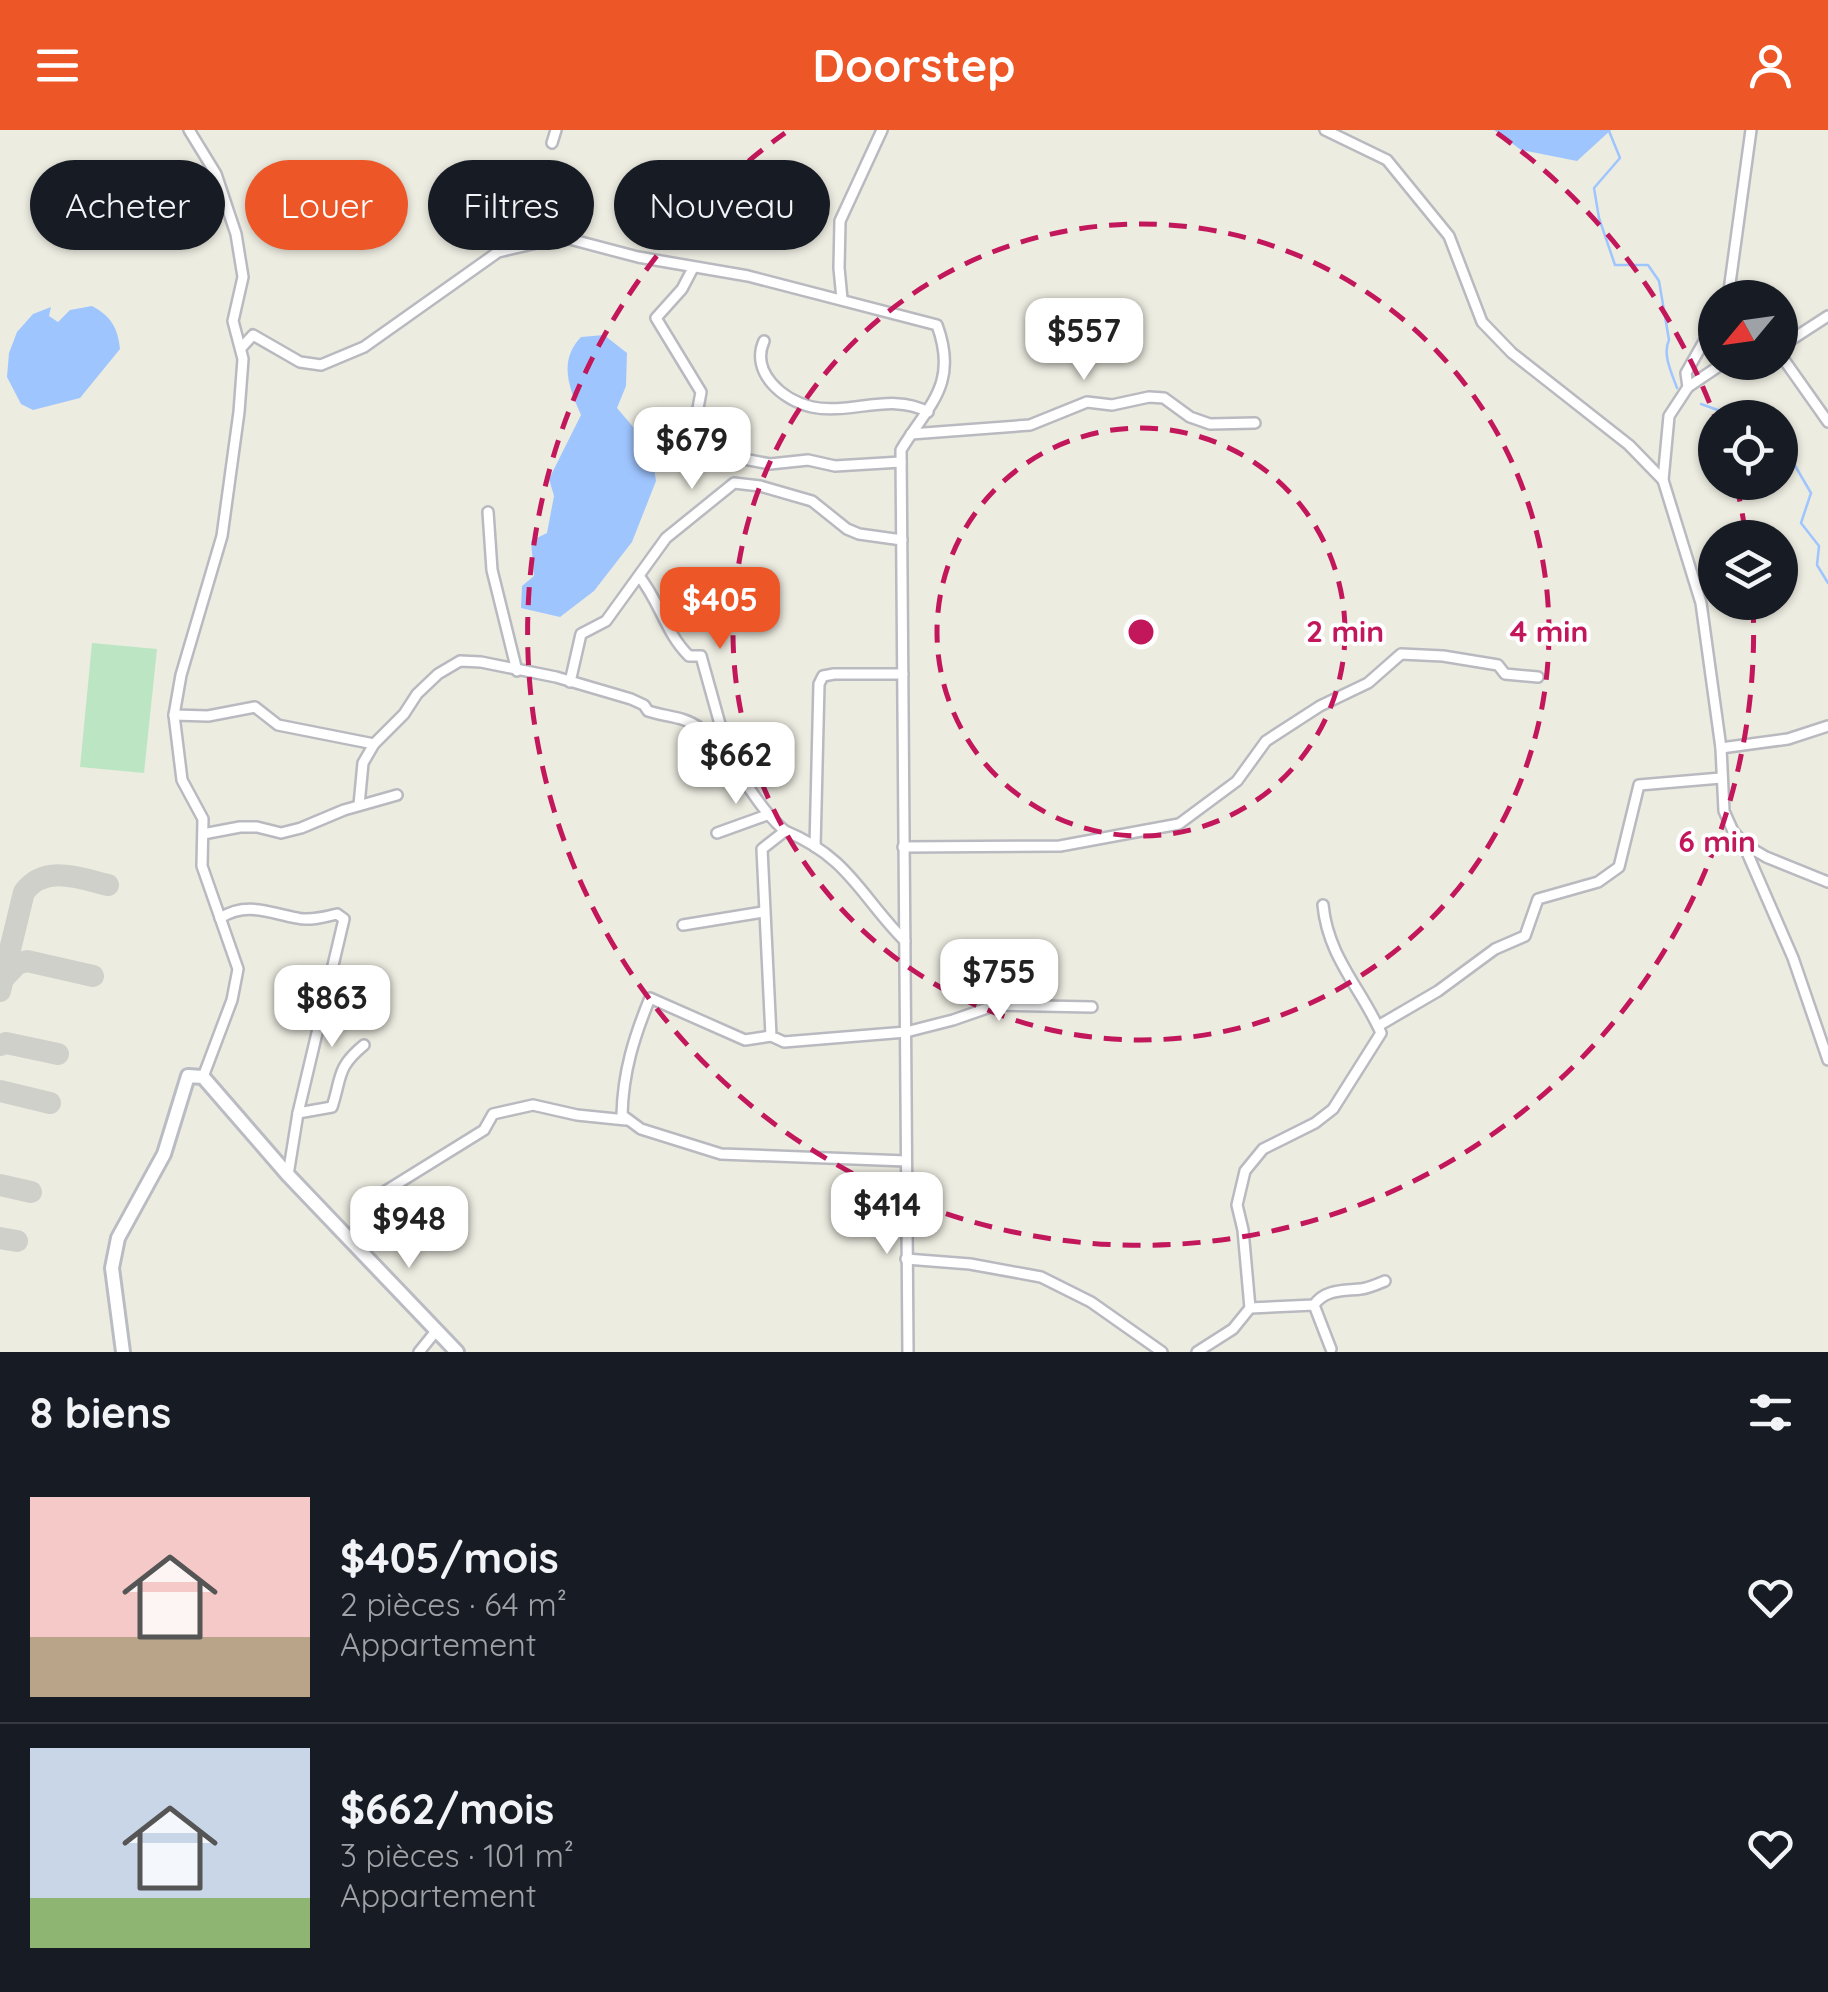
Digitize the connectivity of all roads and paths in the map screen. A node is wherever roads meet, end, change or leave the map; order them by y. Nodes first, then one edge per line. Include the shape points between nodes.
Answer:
1 (189, 130) edge
2 (556, 130) edge
3 (882, 130) edge
4 (1325, 130) edge
5 (1752, 130) edge
6 (552, 143) dead end
7 (693, 268) junction
8 (1731, 280) edge
9 (842, 300) junction
10 (1828, 316) edge
11 (1798, 337) edge
12 (764, 340) dead end
13 (241, 348) junction
14 (1698, 351) edge
15 (1798, 377) edge
16 (1698, 380) edge
17 (1688, 387) junction
18 (928, 412) junction
19 (1828, 422) edge
20 (1255, 423) dead end
21 (911, 434) junction
22 (690, 452) junction
23 (652, 453) dead end
24 (901, 462) junction
25 (1663, 480) junction
26 (488, 512) dead end
27 (902, 540) junction
28 (639, 576) junction
29 (517, 671) junction
30 (902, 674) junction
31 (1538, 677) dead end
32 (570, 682) junction
33 (174, 715) junction
34 (1828, 726) edge
35 (374, 744) junction
36 (1721, 748) junction
37 (732, 768) junction
38 (1721, 778) junction
39 (397, 795) dead end
40 (359, 805) junction
41 (767, 816) junction
42 (785, 831) junction
43 (717, 833) dead end
44 (203, 834) junction
45 (1742, 841) junction
46 (903, 846) junction
47 (816, 847) junction
48 (1828, 882) edge
49 (1323, 905) dead end
50 (764, 912) junction
51 (220, 918) junction
52 (683, 924) dead end
53 (905, 942) junction
54 (1092, 1007) dead end
55 (1378, 1026) junction
56 (906, 1032) junction
57 (771, 1036) junction
58 (364, 1044) dead end
59 (1828, 1060) edge
60 (204, 1077) junction
61 (298, 1113) junction
62 (628, 1120) junction
63 (906, 1161) junction
64 (288, 1175) junction
65 (351, 1239) junction
66 (906, 1260) junction
67 (1385, 1281) dead end
68 (1314, 1305) junction
69 (1250, 1308) junction
70 (436, 1331) junction
71 (1331, 1349) dead end
72 (123, 1352) edge
73 (419, 1352) edge
74 (457, 1352) edge
75 (908, 1352) edge
76 (1162, 1352) edge
77 (1197, 1352) edge

1 - 13 street via 216,174 236,234 243,277 233,322
2 - 6 street
3 - 9 street via 840,221
4 - 25 street via 1387,160 1450,236 1482,322
5 - 8 street
7 - 9 street
7 - 13 street via 562,237 498,252 376,339 321,365 300,362 253,335
7 - 22 street via 656,318 701,392
9 - 18 street via 936,326 941,389
10 - 11 street
12 - 18 street via 759,363 765,375 794,399 814,407 912,403
13 - 33 street via 240,412 222,536
14 - 17 street via 1686,372
15 - 19 street
16 - 17 street
17 - 25 street via 1669,416
18 - 21 street
20 - 21 street via 1210,424 1164,398 1149,397 1112,405 1086,402 1012,428
21 - 24 street
22 - 23 street
22 - 24 street via 770,464
24 - 27 street
25 - 36 street via 1701,602
26 - 29 street via 492,570
27 - 28 street via 859,534 812,501 734,482 666,538
27 - 30 street
28 - 32 street via 606,620 582,634
28 - 37 street via 678,645 689,656 701,656
29 - 32 street
29 - 35 street via 460,661 417,694
30 - 46 street
30 - 47 street via 834,674 819,684
31 - 46 street via 1401,654 1368,684 1266,741 1237,782 1179,824 1060,846
32 - 37 street via 700,728
33 - 35 street via 255,707 278,725
33 - 44 street via 179,768 203,819
34 - 36 street
35 - 40 street via 363,763
36 - 38 street
37 - 41 street
38 - 45 street via 1724,811
38 - 55 street via 1639,784 1619,867 1598,882 1538,899 1526,936
39 - 40 street
40 - 44 street via 281,832 258,826
41 - 42 street
41 - 43 street
42 - 47 street
42 - 50 street via 762,849
44 - 51 street via 202,866
45 - 48 street
45 - 59 street via 1794,958
46 - 53 street
47 - 53 street via 860,885
49 - 55 street via 1335,956
50 - 52 street
50 - 57 street
51 - 60 street via 238,969
51 - 61 street via 240,908 263,908 298,919 344,919
53 - 56 street
54 - 56 street via 996,1005
55 - 69 street via 1381,1033 1334,1109 1263,1149 1245,1171 1236,1205
56 - 57 street via 784,1042
56 - 63 street
57 - 62 street via 744,1040 650,998 623,1084 622,1114
58 - 61 street via 338,1074 332,1107
60 - 64 main road
60 - 72 main road via 188,1076 164,1154 118,1238 112,1268
61 - 64 street
62 - 63 street via 721,1154
62 - 65 street via 532,1105 493,1114 484,1130 376,1197
63 - 66 street
64 - 65 main road
65 - 70 main road
66 - 75 street
66 - 76 street via 1040,1277 1092,1302
67 - 68 street via 1362,1290 1344,1288
68 - 69 street
68 - 71 street
69 - 77 street via 1233,1329
70 - 73 street
70 - 74 main road

